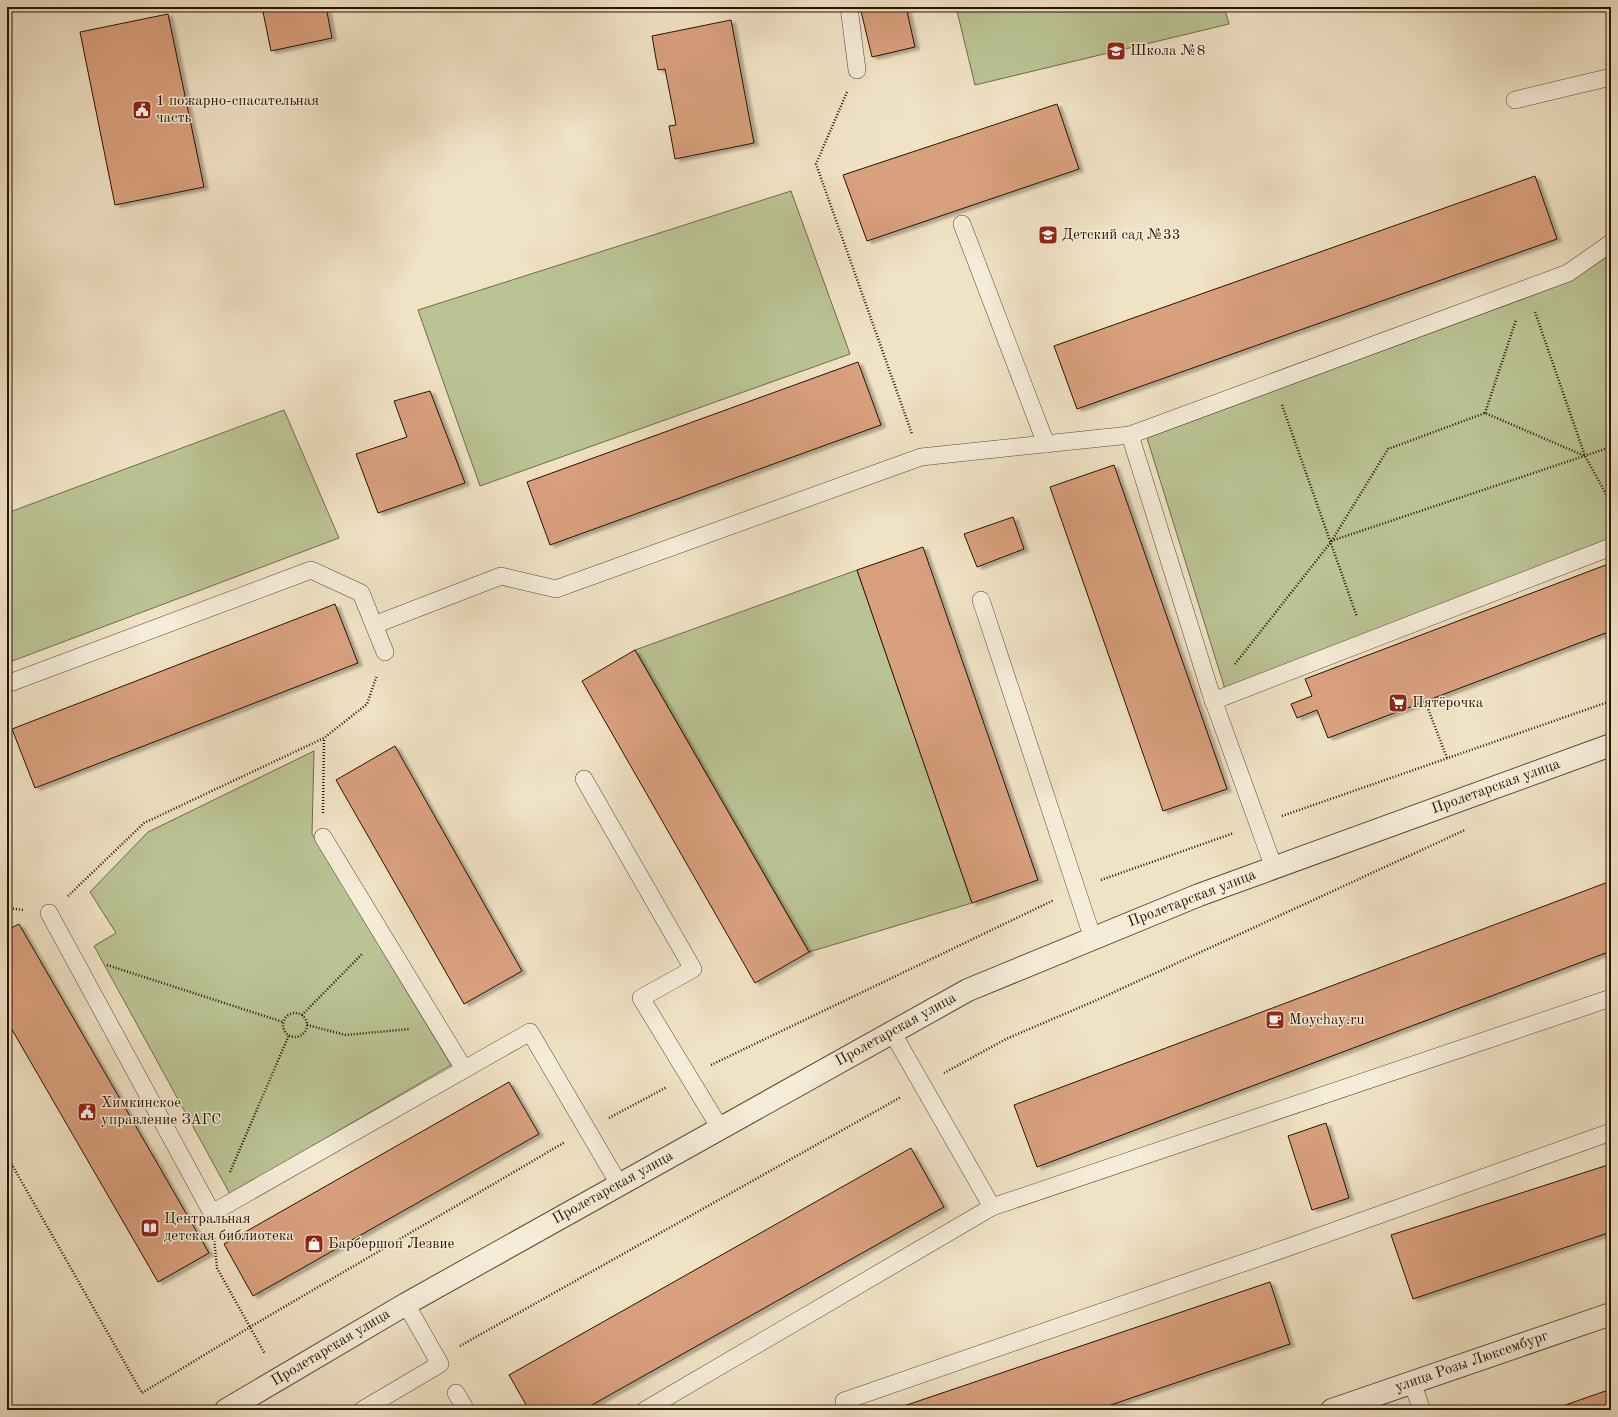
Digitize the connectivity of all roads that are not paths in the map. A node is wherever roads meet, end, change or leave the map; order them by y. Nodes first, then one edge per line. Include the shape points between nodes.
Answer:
1 (850, 7) edge
2 (857, 70) road end
3 (1611, 78) edge
4 (1515, 100) dead end
5 (962, 224) dead end
6 (1611, 243) edge
7 (1130, 435) junction
8 (1046, 444) junction
9 (1611, 547) edge
10 (981, 600) dead end
11 (374, 625) junction
12 (385, 652) road end
13 (7, 684) edge
14 (1212, 698) junction
15 (1611, 745) edge
16 (584, 779) dead end
17 (323, 837) road end
18 (1274, 868) junction
19 (49, 913) road end
20 (1093, 939) junction
21 (1611, 998) edge
22 (892, 1032) junction
23 (464, 1069) junction
24 (720, 1128) junction
25 (1611, 1132) edge
26 (619, 1184) junction
27 (992, 1207) junction
28 (406, 1304) junction
29 (1611, 1314) edge
30 (1412, 1383) junction
31 (456, 1393) dead end
32 (226, 1410) edge
33 (362, 1410) edge
34 (466, 1410) edge
35 (645, 1410) edge
36 (848, 1410) edge
37 (1332, 1410) edge
38 (1422, 1410) edge

1 - 2 lane
3 - 4 lane
5 - 8 lane
6 - 7 lane via 1568,273
7 - 8 lane
7 - 14 lane
8 - 11 lane via 921,457 556,588 501,576
9 - 14 lane via 1366,642
10 - 20 lane
11 - 12 lane
11 - 13 lane via 361,593 311,570
14 - 18 lane
15 - 18 street, Пролетарская улица
16 - 24 lane via 693,969 641,998
17 - 23 lane
18 - 20 street, Пролетарская улица
19 - 23 lane via 212,1212
20 - 22 street, Пролетарская улица via 968,990
21 - 27 lane
22 - 24 street, Пролетарская улица
22 - 27 lane
23 - 26 lane via 530,1032
24 - 26 street, Пролетарская улица
25 - 36 lane via 1292,1246 844,1401
26 - 28 street, Пролетарская улица
27 - 35 lane
28 - 32 street, Пролетарская улица
28 - 33 lane via 440,1364
29 - 30 street, улица Розы Люксембург
30 - 37 street, улица Розы Люксембург
30 - 38 lane
31 - 34 lane

